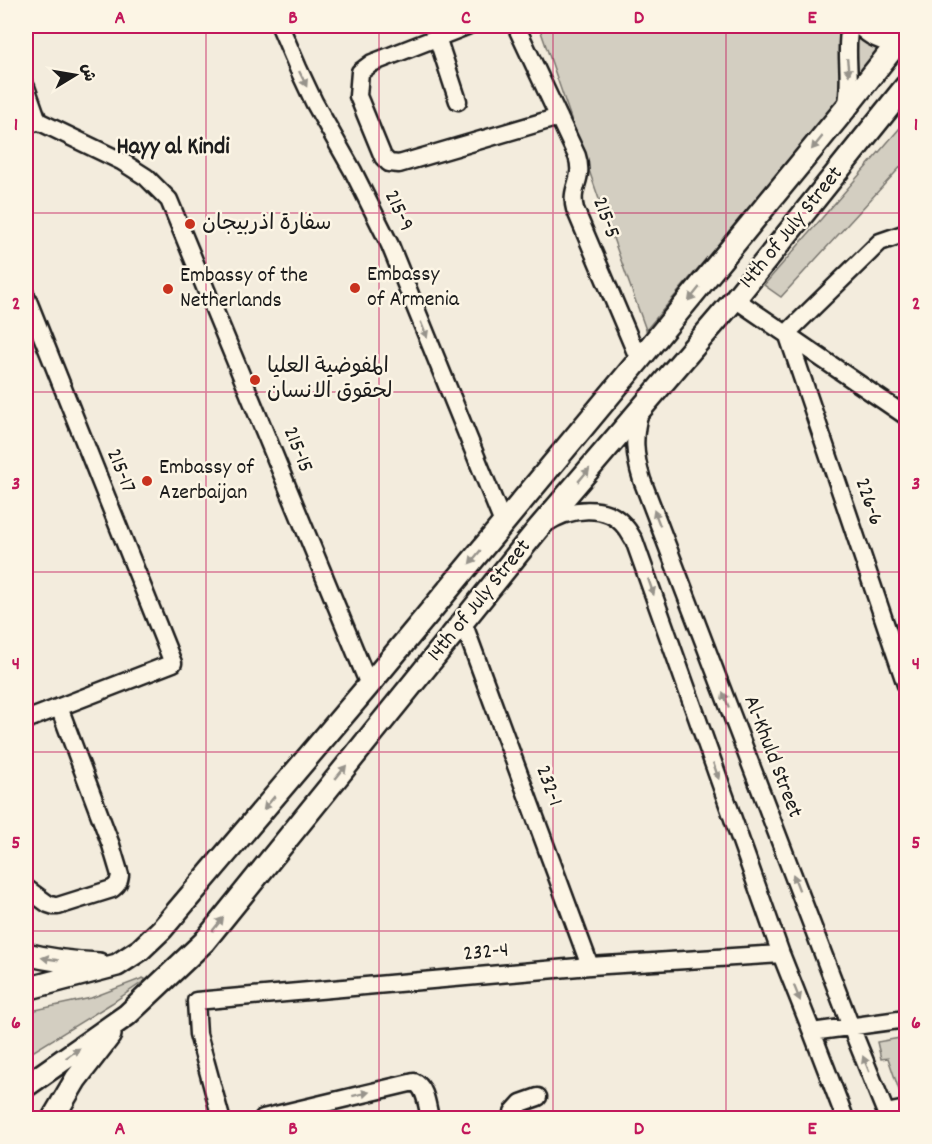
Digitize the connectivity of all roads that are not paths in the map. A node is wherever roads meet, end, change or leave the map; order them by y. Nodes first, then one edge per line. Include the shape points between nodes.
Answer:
1 (280, 26) edge
2 (466, 26) edge
3 (516, 26) edge
4 (850, 26) edge
5 (859, 26) edge
6 (437, 37) junction
7 (902, 38) edge
8 (906, 86) edge
9 (26, 87) edge
10 (458, 100) dead end
11 (846, 108) junction
12 (559, 117) junction
13 (32, 123) edge
14 (906, 233) edge
15 (26, 296) edge
16 (735, 299) junction
17 (787, 333) junction
18 (639, 360) junction
19 (641, 407) junction
20 (906, 416) edge
21 (503, 523) junction
22 (537, 530) junction
23 (464, 622) junction
24 (369, 685) junction
25 (906, 685) edge
26 (59, 707) junction
27 (26, 720) edge
28 (26, 888) edge
29 (26, 954) edge
30 (780, 954) junction
31 (117, 965) junction
32 (590, 966) junction
33 (26, 989) edge
34 (127, 1015) junction
35 (906, 1019) edge
36 (851, 1027) junction
37 (812, 1032) junction
38 (26, 1086) edge
39 (538, 1097) dead end
40 (906, 1109) edge
41 (887, 1116) edge
42 (53, 1119) edge
43 (221, 1119) edge
44 (263, 1119) edge
45 (430, 1119) edge
46 (513, 1119) edge
47 (845, 1119) edge

1 -> 21 street, 215-9 via 314,102 390,245
2 - 6 street
3 - 12 street, 215-5
4 -> 11 street
5 - 7 street via 883,42
6 - 10 street
6 - 12 street via 372,63 360,72 358,96 383,158 389,163 399,164
7 - 11 main road, 14th of July Street
8 - 16 main road, 14th of July Street
9 - 13 street
11 -> 18 main road, 14th of July Street
12 - 18 street, 215-5 via 579,164 573,194 575,209
13 - 24 street, 215-15 via 121,161 146,177 169,200
14 - 17 street via 879,242
15 - 26 street, 215-17 via 174,663
16 - 17 street
16 - 19 main road, 14th of July Street
17 - 20 street
17 - 25 street, 226-6
18 - 21 main road, 14th of July Street
22 -> 19 main road, 14th of July Street
36 -> 19 street, Al-Khuld Street via 642,480 634,442
21 -> 24 main road, 14th of July Street
22 - 23 main road, 14th of July Street
22 -> 30 street via 564,514 595,511 617,519 634,540
23 - 32 street, 232-1
34 -> 23 main road, 14th of July Street via 204,942
24 -> 31 main road, 14th of July Street via 162,929
26 - 27 street
26 - 28 street via 111,845 120,880 112,889 58,906 48,904
31 -> 29 main road
30 - 32 street, 232-4
30 -> 37 street
31 - 33 main road, 14th of July Street
32 - 43 street, 232-4 via 196,1001 198,1034
38 -> 34 main road, 14th of July Street
34 - 42 main road via 76,1079
35 - 36 street
36 - 37 street
41 -> 36 street, Al-Khuld Street
37 - 47 street
39 - 46 street via 521,1103 513,1112
40 - 41 street
44 -> 45 street via 414,1082 422,1088

